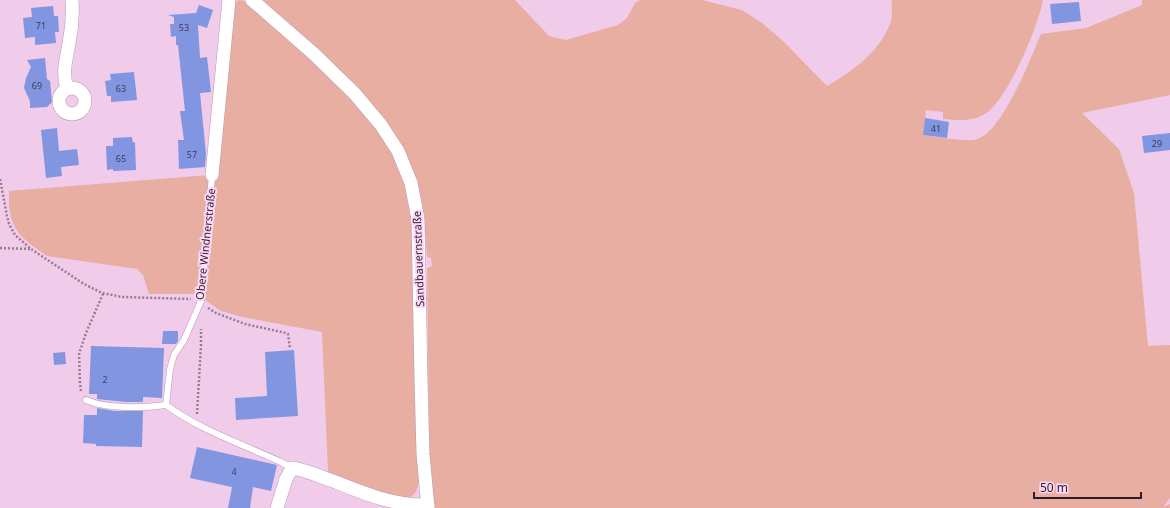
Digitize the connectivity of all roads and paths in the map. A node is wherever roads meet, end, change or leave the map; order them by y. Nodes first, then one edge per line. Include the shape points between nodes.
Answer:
1 (72, 0) edge
2 (229, 0) edge
3 (252, 0) edge
4 (67, 89) dead end
5 (212, 175) joint
6 (0, 178) edge
7 (0, 248) edge
8 (31, 250) junction
9 (103, 294) junction
10 (200, 302) junction
11 (200, 324) dead end
12 (290, 348) dead end
13 (86, 400) joint
14 (166, 405) junction
15 (200, 426) junction
16 (292, 468) junction
17 (428, 506) edge
18 (277, 508) edge

1 - 4 street via 70,42 64,64
2 - 5 street
3 - 17 street, Sandbauernstraße via 355,94 398,151 411,183 418,219 423,454
5 - 10 lane, Obere Windnerstraße
6 - 8 path via 9,224 15,235
7 - 8 path
8 - 9 path
9 - 10 path via 178,298
9 - 13 path via 79,354 81,390
10 - 12 path via 216,313 245,324 288,334
10 - 14 lane, Obere Windnerstraße via 184,340 174,355
11 - 15 path via 197,415
13 - 14 lane via 107,406
14 - 15 lane
15 - 16 lane
16 - 17 street via 394,502
16 - 18 street

